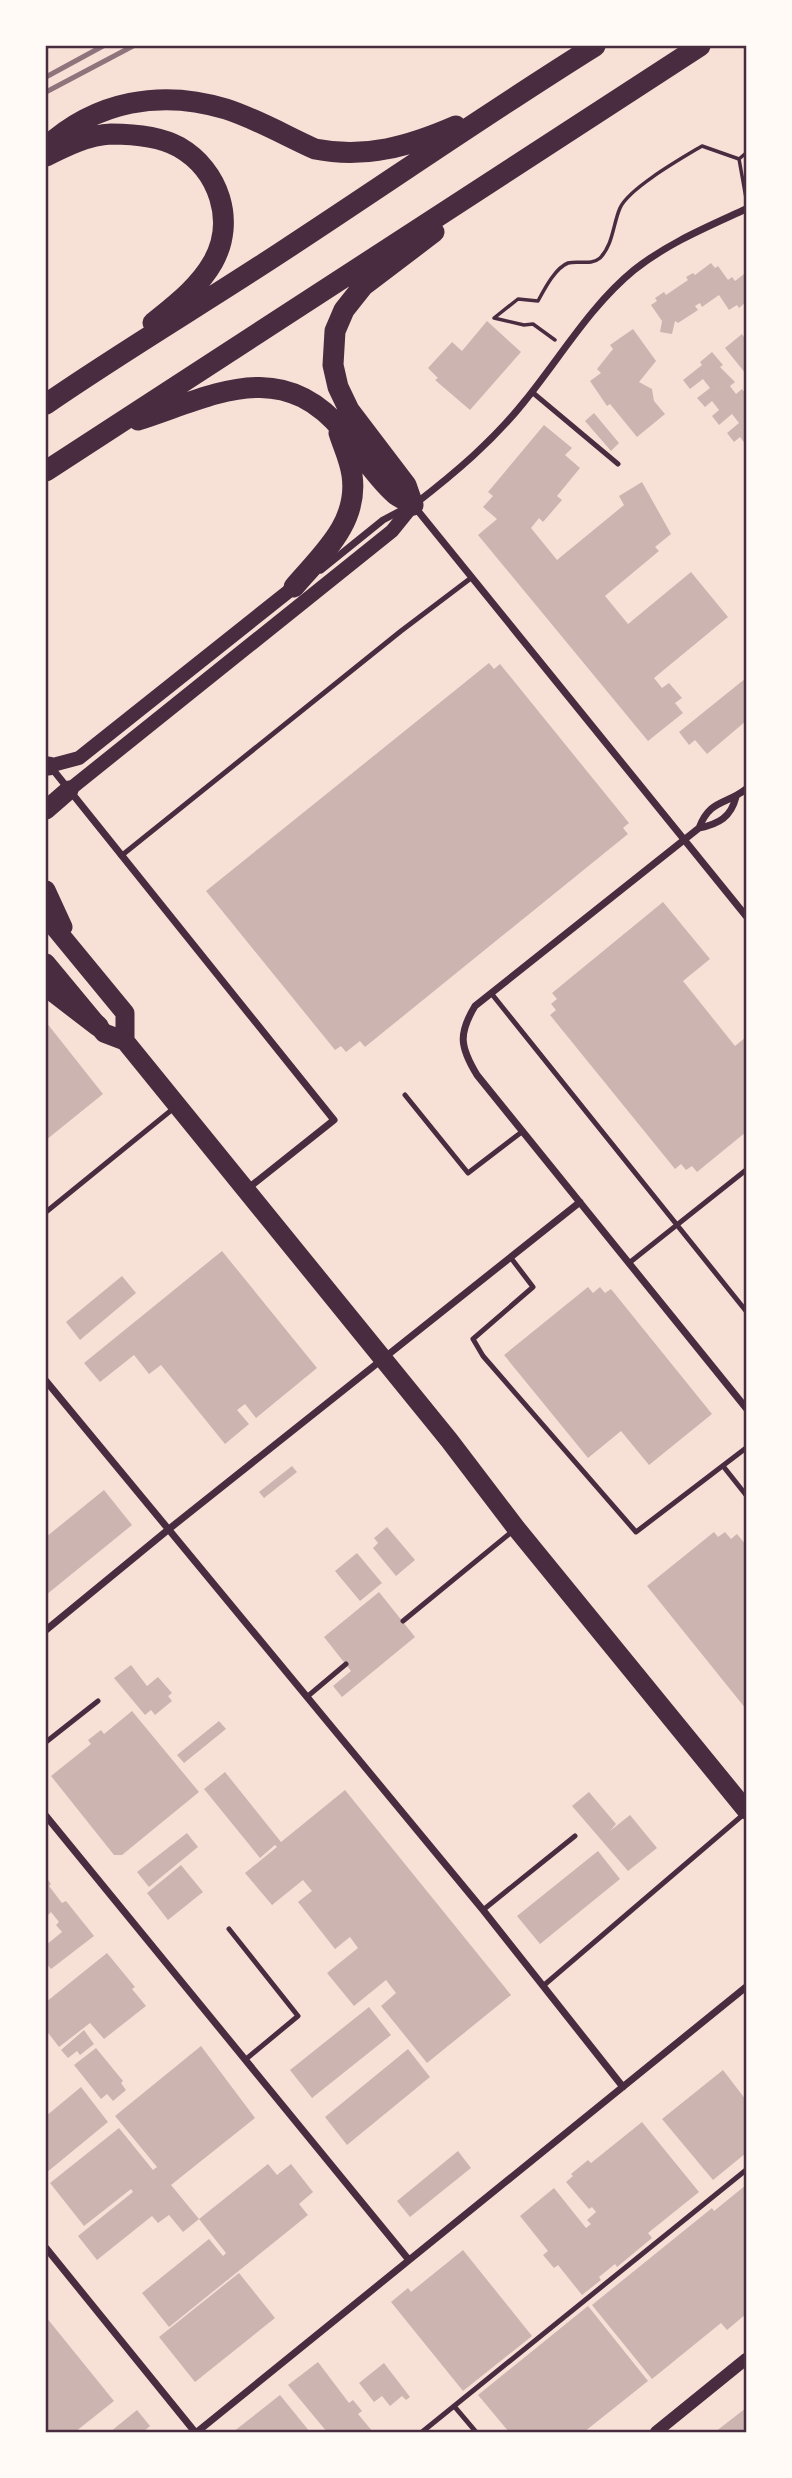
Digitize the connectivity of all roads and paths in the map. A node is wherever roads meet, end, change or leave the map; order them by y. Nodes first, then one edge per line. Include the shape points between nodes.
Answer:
1 (595, 46) edge
2 (700, 46) edge
3 (493, 109) junction
4 (46, 147) edge
5 (747, 153) edge
6 (46, 156) edge
7 (739, 159) junction
8 (484, 184) junction
9 (747, 203) edge
10 (747, 209) edge
11 (566, 348) junction
12 (97, 369) junction
13 (532, 391) junction
14 (46, 404) edge
15 (334, 421) junction
16 (109, 430) junction
17 (618, 464) dead end
18 (46, 471) edge
19 (413, 505) junction
20 (471, 578) junction
21 (294, 587) junction
22 (47, 766) edge
23 (747, 789) edge
24 (69, 790) junction
25 (736, 797) junction
26 (46, 810) edge
27 (699, 828) junction
28 (684, 840) junction
29 (121, 856) junction
30 (46, 890) edge
31 (747, 916) edge
32 (46, 917) edge
33 (76, 954) junction
34 (46, 963) edge
35 (46, 986) edge
36 (491, 993) junction
37 (98, 1026) junction
38 (125, 1041) junction
39 (405, 1095) dead end
40 (176, 1106) junction
41 (523, 1131) junction
42 (747, 1170) edge
43 (246, 1191) junction
44 (580, 1202) junction
45 (46, 1212) edge
46 (678, 1224) junction
47 (511, 1258) junction
48 (629, 1263) junction
49 (747, 1311) edge
50 (383, 1359) junction
51 (46, 1381) edge
52 (747, 1408) edge
53 (747, 1448) edge
54 (723, 1466) junction
55 (747, 1495) edge
56 (516, 1528) junction
57 (169, 1529) junction
58 (403, 1621) dead end
59 (46, 1630) edge
60 (346, 1664) dead end
61 (308, 1696) junction
62 (98, 1701) dead end
63 (46, 1742) edge
64 (747, 1811) edge
65 (46, 1816) edge
66 (575, 1836) dead end
67 (483, 1910) junction
68 (229, 1929) dead end
69 (543, 1986) junction
70 (747, 1987) edge
71 (245, 2060) junction
72 (623, 2087) junction
73 (747, 2169) edge
74 (46, 2248) edge
75 (409, 2260) junction
76 (747, 2359) edge
77 (454, 2406) junction
78 (196, 2432) edge
79 (422, 2432) edge
80 (476, 2432) edge
81 (656, 2432) edge

1 - 3 highway
2 - 8 highway
3 - 4 highway via 404,146 345,153 315,149 226,109 152,99 98,112 63,131
3 - 12 highway via 433,153
5 - 7 path
6 - 12 highway via 109,134 158,139 178,146 198,161 209,173 223,206 220,244 206,273
7 - 9 path
7 - 11 path via 702,146 673,164 627,197 602,256 595,262 568,263 538,301 518,299 494,318 533,324
8 - 16 highway
8 - 19 highway via 435,231 363,286 335,331 333,365 338,387 349,410 406,485
10 - 11 street via 676,241 633,271
11 - 13 street
12 - 14 highway
13 - 17 lane
13 - 19 street via 483,449
15 - 16 highway via 293,395 246,387 203,396
15 - 19 highway via 394,493
15 - 21 highway via 351,471 349,512 335,540
16 - 18 highway
19 - 20 street
19 - 21 street via 383,520
19 - 24 main road via 392,531
20 - 28 street
20 - 29 lane
21 - 22 main road via 79,758
22 - 24 street
23 - 25 street
24 - 26 highway
24 - 29 street
25 - 27 street via 723,799 705,814
25 - 27 street via 733,810 714,825
27 - 28 street
28 - 31 street
28 - 36 street
29 - 43 street via 334,1120
30 - 33 highway
32 - 33 highway
33 - 38 highway via 125,1013
34 - 37 highway
35 - 37 highway
36 - 41 street via 475,1006 464,1024 466,1058
36 - 46 lane
37 - 38 highway
38 - 40 highway
39 - 41 lane via 468,1173
40 - 43 highway
40 - 45 lane
41 - 44 street
42 - 46 lane
43 - 50 highway
44 - 47 street
44 - 48 street
46 - 48 lane
46 - 49 lane
47 - 50 street
47 - 54 lane via 533,1287 473,1339 636,1532
48 - 52 street
50 - 56 highway
50 - 57 street
51 - 57 street
53 - 54 lane
54 - 55 lane
56 - 58 lane
56 - 64 highway
57 - 59 street
57 - 61 street
60 - 61 lane
61 - 67 street
62 - 63 lane
64 - 69 lane
65 - 71 street
66 - 67 lane
67 - 69 street
68 - 71 lane via 298,2016
69 - 72 street
70 - 72 street
71 - 75 street
72 - 75 street
73 - 77 lane
74 - 78 street
75 - 78 street
76 - 81 street
77 - 79 lane
77 - 80 lane

